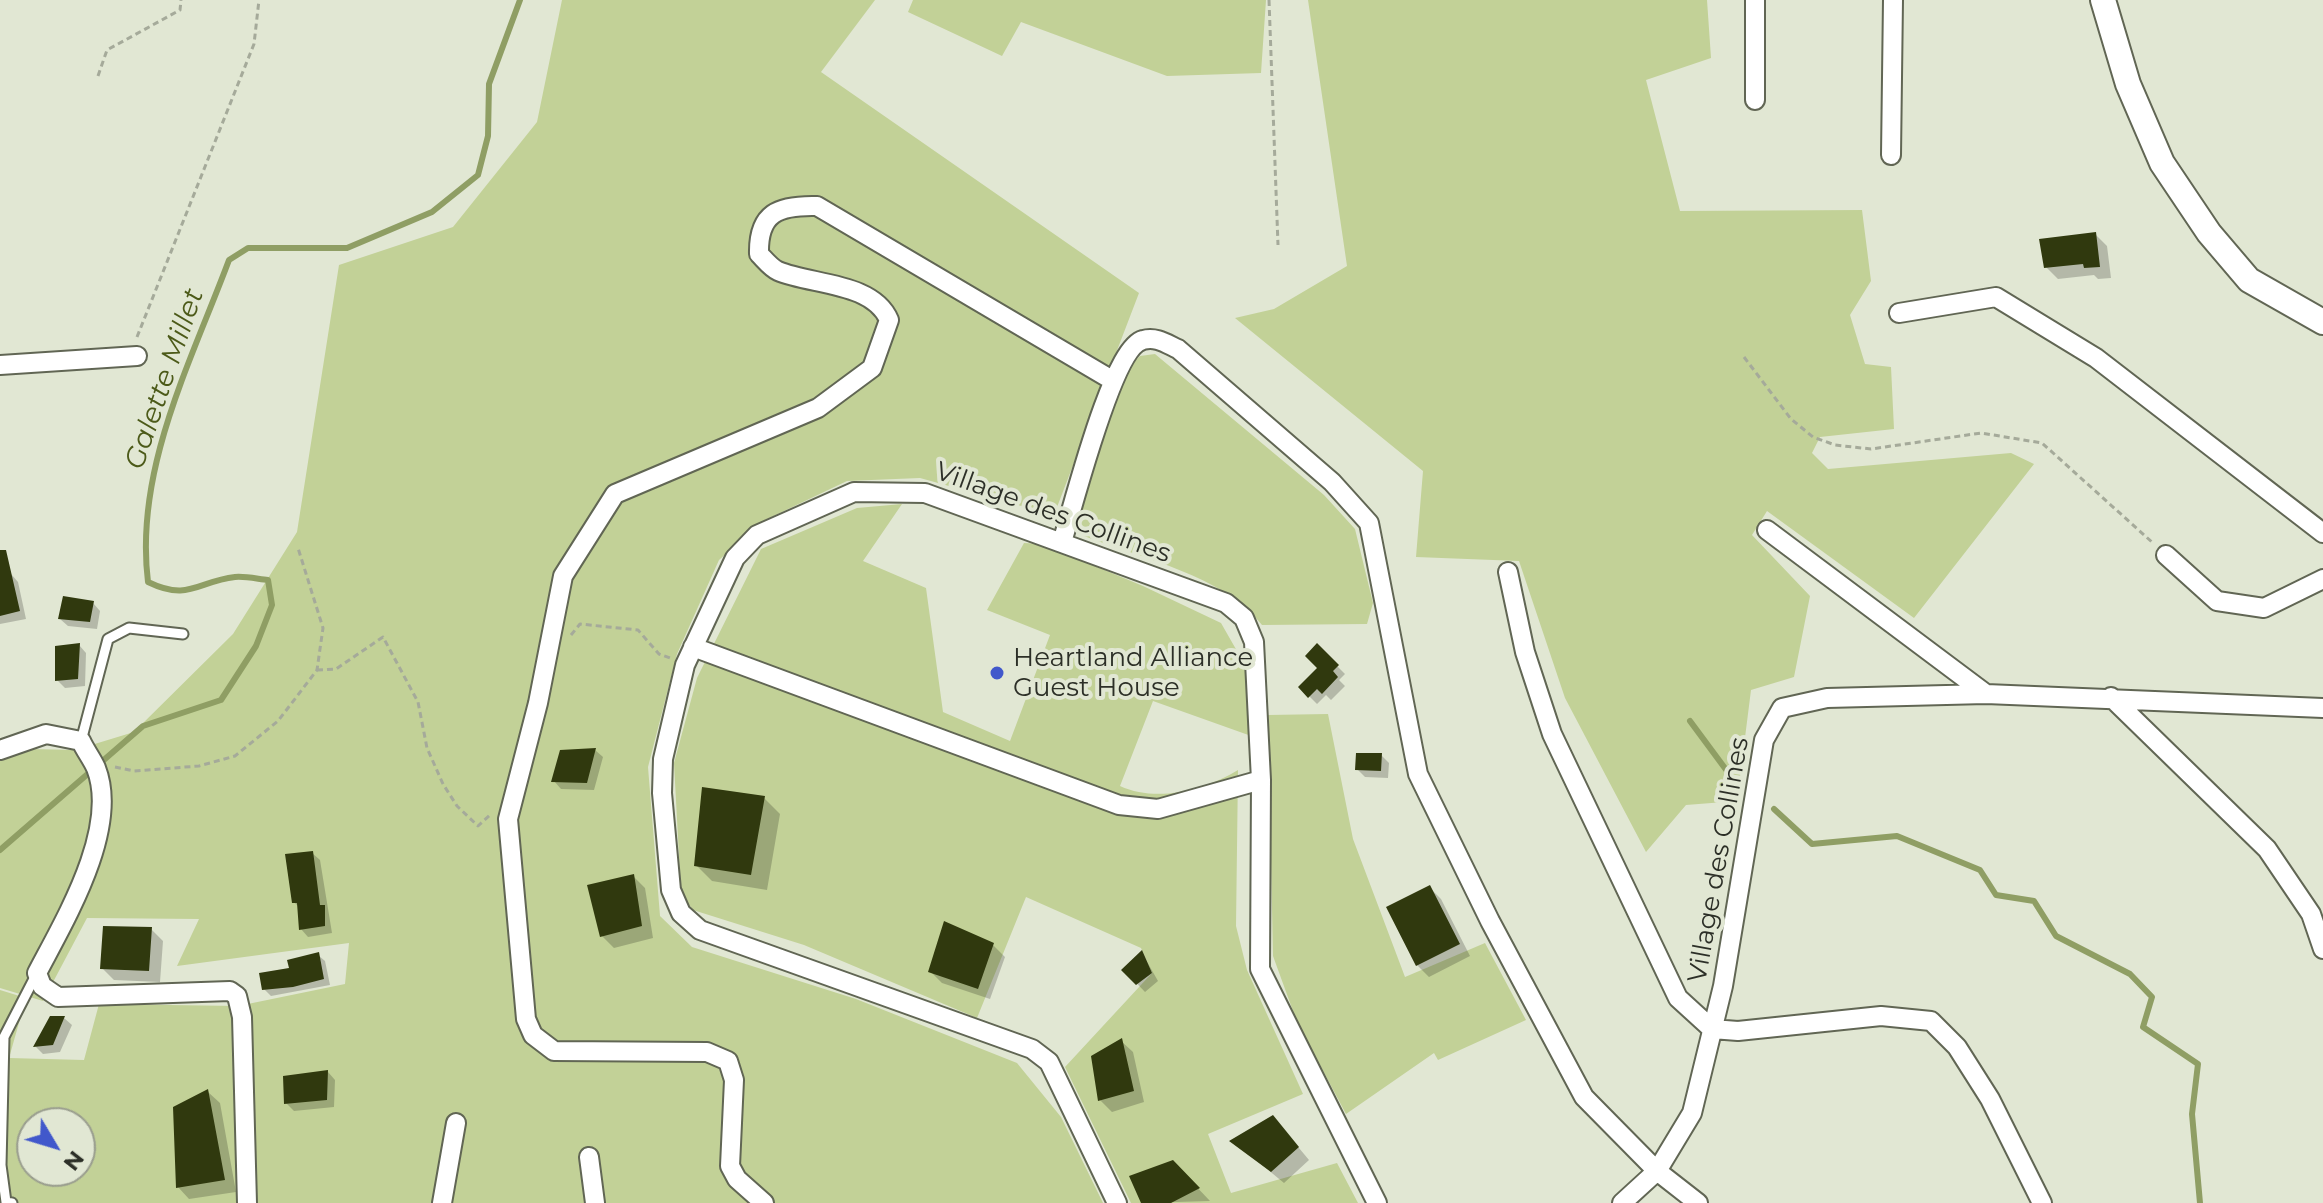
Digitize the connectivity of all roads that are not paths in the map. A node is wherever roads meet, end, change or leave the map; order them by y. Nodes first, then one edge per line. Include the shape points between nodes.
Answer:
1 (1755, 0) edge
2 (1893, 0) edge
3 (2103, 0) edge
4 (1755, 100) dead end
5 (1891, 155) dead end
6 (1899, 313) dead end
7 (2323, 322) edge
8 (134, 356) road end
9 (0, 365) edge
10 (1112, 380) junction
11 (1767, 530) dead end
12 (2323, 533) edge
13 (1062, 542) junction
14 (2166, 555) road end
15 (1508, 572) dead end
16 (2323, 579) edge
17 (183, 634) dead end
18 (693, 647) junction
19 (1986, 694) junction
20 (2111, 697) junction
21 (2323, 708) edge
22 (81, 741) junction
23 (0, 750) edge
24 (1261, 780) junction
25 (2323, 949) edge
26 (37, 973) junction
27 (1712, 1029) junction
28 (456, 1123) dead end
29 (589, 1157) dead end
30 (1657, 1171) junction
31 (12, 1203) edge
32 (247, 1203) edge
33 (442, 1203) edge
34 (595, 1203) edge
35 (764, 1203) edge
36 (1117, 1203) edge
37 (1377, 1203) edge
38 (1622, 1203) edge
39 (1698, 1203) edge
40 (2042, 1203) edge

1 - 4 street
2 - 5 street
3 - 7 street via 2128,84 2162,163 2209,233 2249,280
6 - 12 street via 1996,297 2096,358
8 - 9 street
10 - 13 street
10 - 30 street via 1128,351 1142,340 1159,339 1178,349 1332,482 1369,523 1418,774 1584,1097
10 - 35 street via 817,206 793,206 772,215 759,231 759,254 775,270 870,298 884,309 889,320 872,368 818,408 615,494 563,576 508,819 526,1019 533,1035 554,1051 707,1052 728,1061 734,1080 730,1166
11 - 19 street
13 - 18 street, Village des Collines via 925,493 854,492 757,535 735,558
13 - 24 street, Village des Collines via 1226,603 1244,618 1254,642
14 - 16 street via 2217,601 2264,608
15 - 27 street via 1525,652 1552,734 1678,998
17 - 22 lane via 129,628 113,633
18 - 24 street via 1119,805 1158,809
18 - 36 street, Village des Collines via 670,719 662,793 671,890 681,913 700,930 1032,1049 1049,1062
19 - 20 street, Village des Collines
19 - 27 street, Village des Collines via 1827,698 1782,708 1764,740
20 - 21 street, Village des Collines
20 - 25 street via 2267,849 2311,914
22 - 23 street via 46,734
22 - 26 street via 96,769 101,806 94,853
24 - 37 street, Village des Collines via 1260,969
26 - 31 lane via 4,1037 1,1165 6,1202
26 - 32 street via 42,986 58,997 230,991 237,996
27 - 30 street, Village des Collines via 1692,1113
27 - 40 street via 1881,1016 1931,1021 1957,1047 1990,1099
28 - 33 street
29 - 34 street
30 - 38 street, Village des Collines
30 - 39 street

